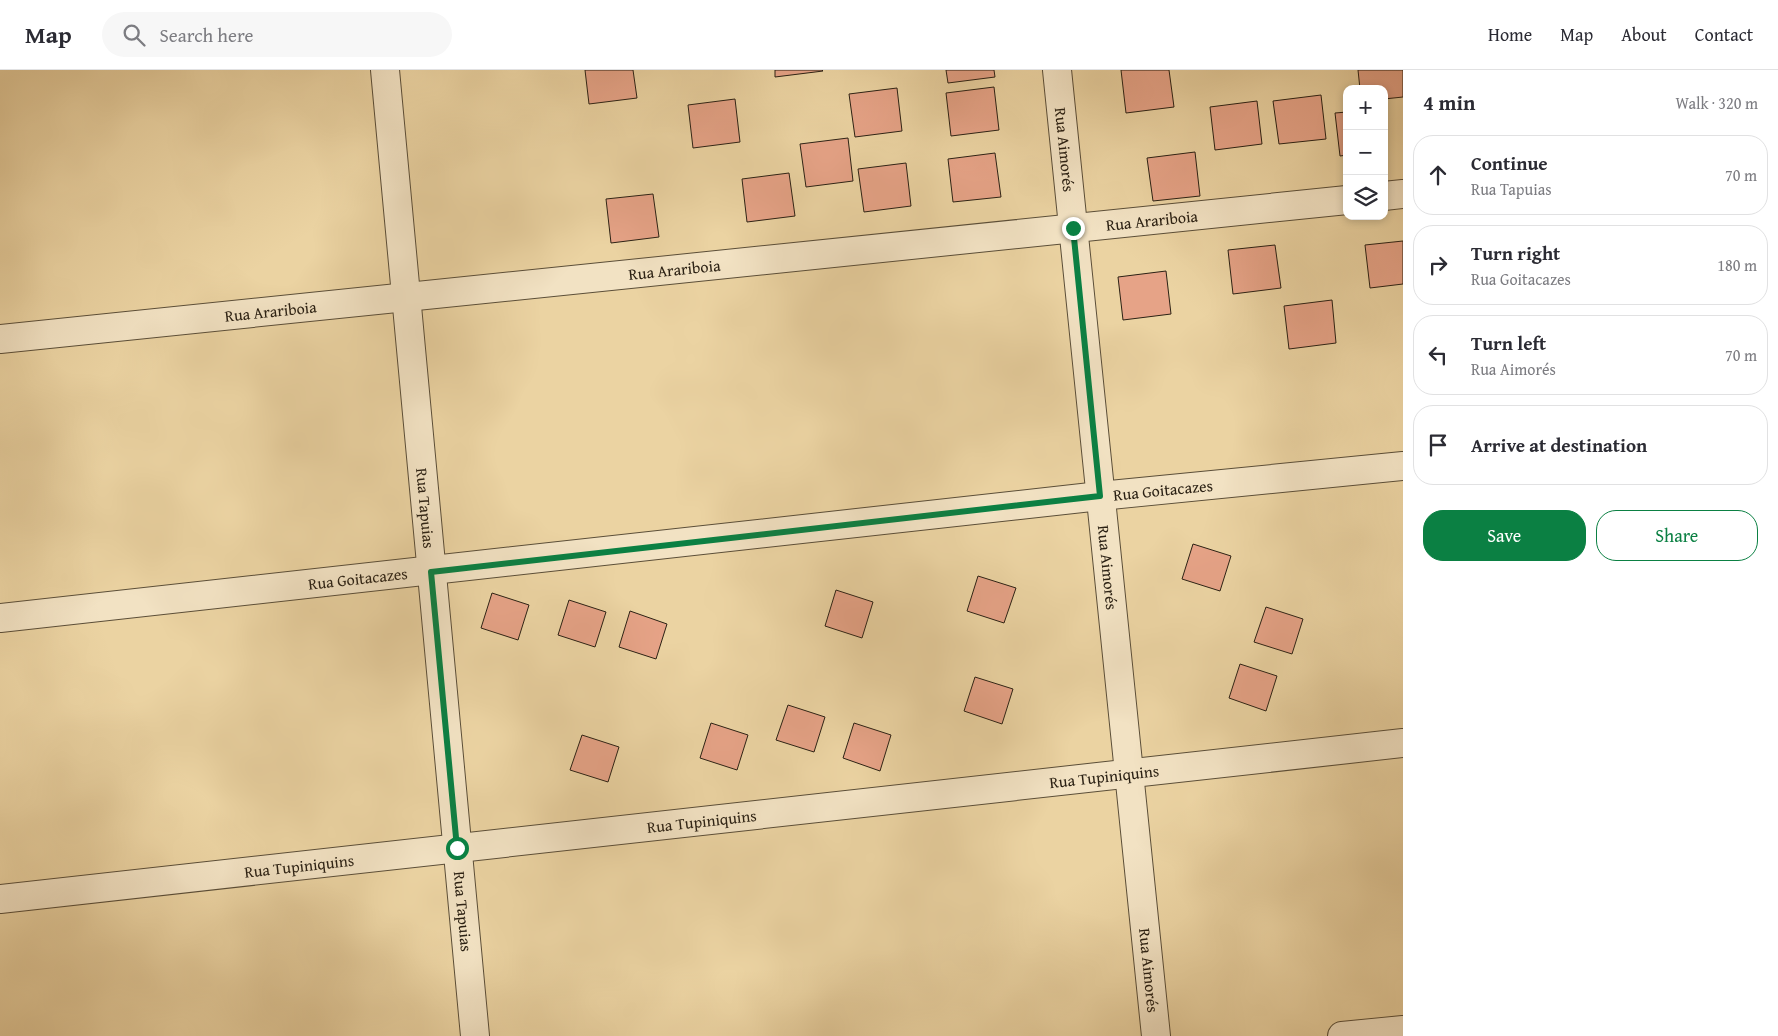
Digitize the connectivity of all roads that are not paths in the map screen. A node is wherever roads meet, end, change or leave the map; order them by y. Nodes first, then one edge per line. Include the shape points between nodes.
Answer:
1 (385, 70) edge
2 (1057, 70) edge
3 (1403, 194) edge
4 (1388, 196) edge
5 (1343, 200) edge
6 (1073, 228) junction
7 (405, 297) junction
8 (0, 339) edge
9 (1403, 466) edge
10 (1100, 496) junction
11 (431, 572) junction
12 (0, 618) edge
13 (1403, 743) edge
14 (1129, 774) junction
15 (457, 848) junction
16 (0, 900) edge
17 (1403, 1030) edge
18 (474, 1036) edge
19 (1156, 1036) edge
20 (1342, 1036) edge

1 - 7 street, Rua Tapuias
2 - 6 street, Rua Aimorés
3 - 4 street
5 - 6 street, Rua Arariboia
6 - 7 street, Rua Arariboia
6 - 10 street, Rua Aimorés
7 - 8 street, Rua Arariboia
7 - 11 street, Rua Tapuias
9 - 10 street, Rua Goitacazes
10 - 11 street, Rua Goitacazes
10 - 14 street, Rua Aimorés
11 - 12 street, Rua Goitacazes
11 - 15 street, Rua Tapuias
13 - 14 street, Rua Tupiniquins
14 - 15 street, Rua Tupiniquins
14 - 19 street, Rua Aimorés
15 - 16 street, Rua Tupiniquins
15 - 18 street, Rua Tapuias
17 - 20 street

